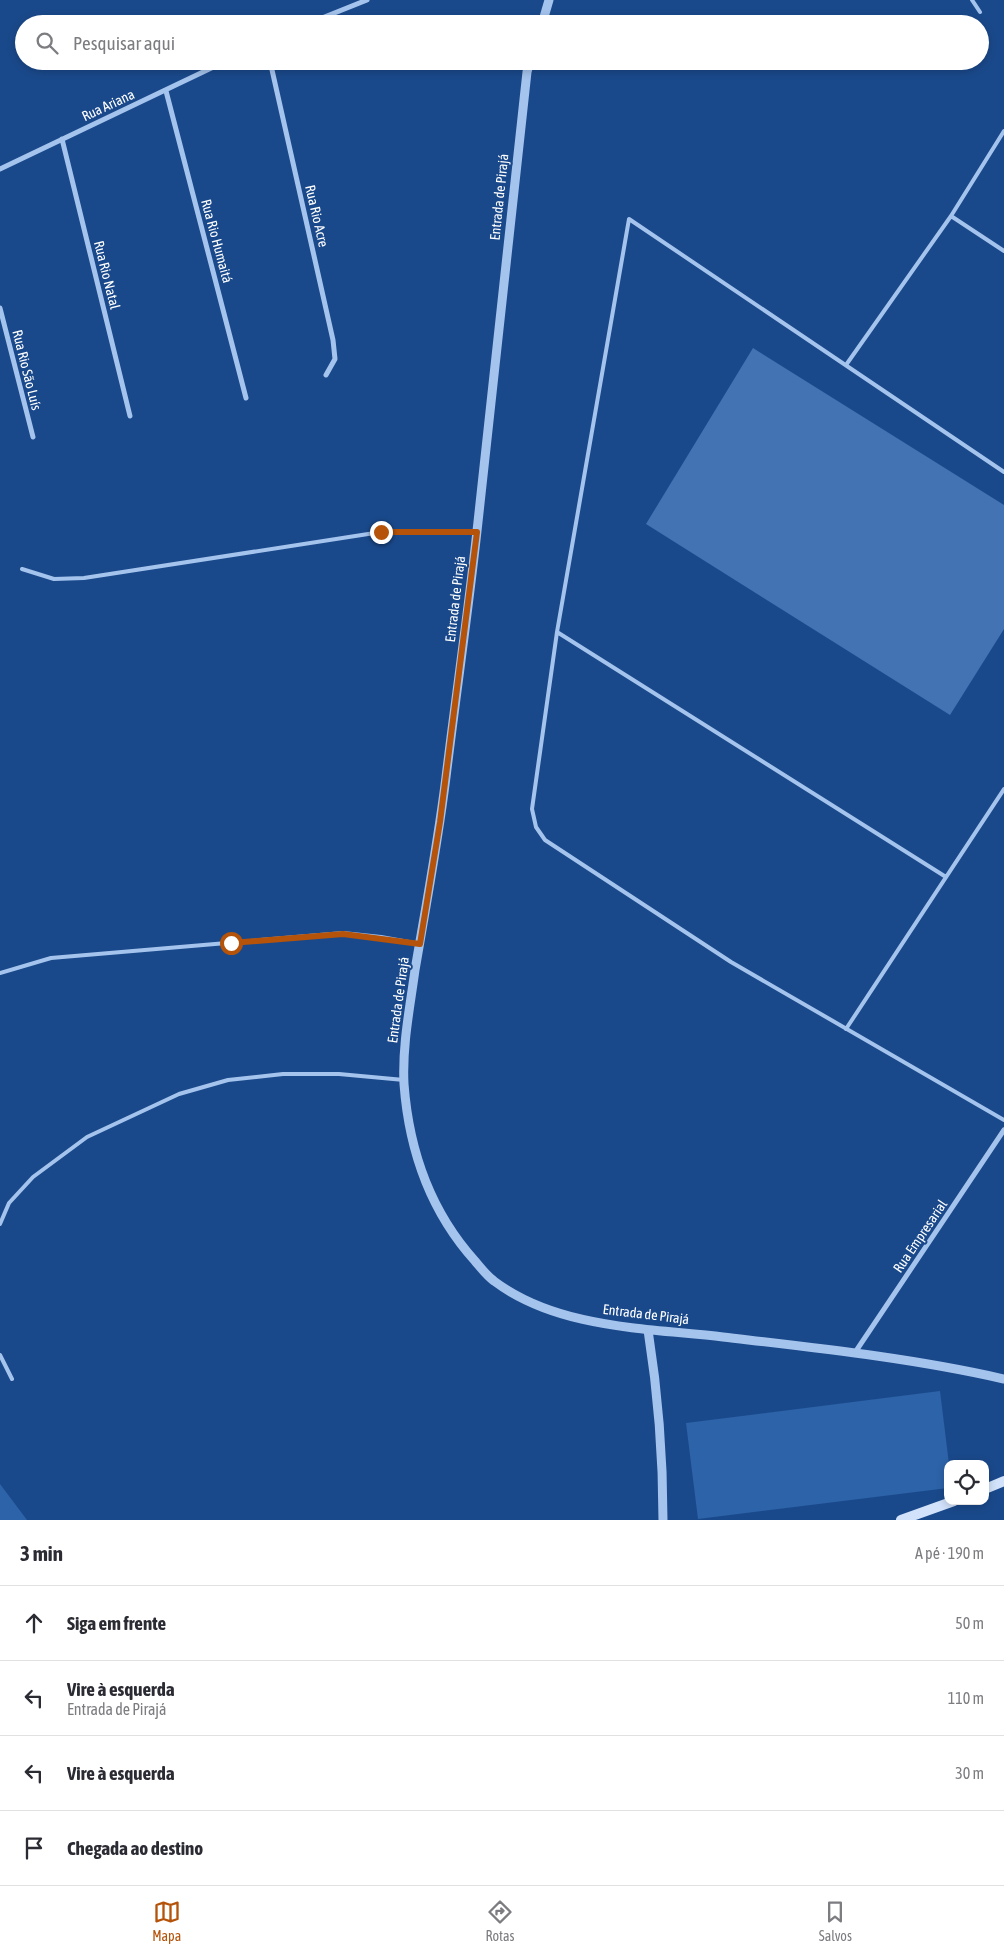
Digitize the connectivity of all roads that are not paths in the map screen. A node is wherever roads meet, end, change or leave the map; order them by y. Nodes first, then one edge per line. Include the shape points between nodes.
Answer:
1 (367, 0) edge
2 (549, 0) edge
3 (972, 0) edge
4 (980, 12) dead end
5 (330, 15) edge
6 (545, 15) edge
7 (208, 70) edge
8 (272, 70) edge
9 (528, 70) edge
10 (166, 91) junction
11 (1004, 130) edge
12 (62, 139) junction
13 (0, 169) edge
14 (951, 216) junction
15 (1004, 250) edge
16 (0, 308) edge
17 (846, 365) junction
18 (326, 375) dead end
19 (246, 398) dead end
20 (130, 416) dead end
21 (33, 437) dead end
22 (1004, 472) edge
23 (477, 532) junction
24 (22, 569) dead end
25 (558, 632) junction
26 (1004, 789) edge
27 (946, 877) junction
28 (420, 944) junction
29 (0, 973) edge
30 (846, 1029) junction
31 (404, 1080) junction
32 (1004, 1120) edge
33 (1004, 1130) edge
34 (0, 1224) edge
35 (648, 1330) junction
36 (854, 1354) junction
37 (0, 1355) edge
38 (1004, 1378) edge
39 (12, 1379) dead end
40 (1004, 1481) edge
41 (989, 1487) edge
42 (944, 1505) edge
43 (663, 1520) edge
44 (901, 1520) edge

1 - 5 street
2 - 6 street
3 - 4 lane
7 - 10 street, Rua Ariana
8 - 18 street, Rua Rio Acre via 333,340 334,359
9 - 23 street, Entrada de Pirajá
10 - 12 street, Rua Ariana
10 - 19 street, Rua Rio Humaitá
11 - 14 lane
12 - 13 street, Rua Ariana
12 - 20 street, Rua Rio Natal
14 - 15 lane
14 - 17 lane
16 - 21 street, Rua Rio São Luís
17 - 22 lane
17 - 25 lane via 629,219
23 - 24 lane via 381,532 84,578 54,579
23 - 28 street, Entrada de Pirajá via 440,822
25 - 27 lane
25 - 30 lane via 532,809 536,827 545,840 731,962
26 - 27 lane
27 - 30 lane
28 - 29 lane via 343,934 51,958
28 - 31 street, Entrada de Pirajá via 406,1028
30 - 32 lane
31 - 34 lane via 339,1074 283,1074 228,1080 180,1094 87,1137 33,1177 9,1203
31 - 35 street, Entrada de Pirajá via 408,1125 421,1173 439,1215 492,1280 535,1304 584,1320
33 - 36 street, Rua Empresarial
35 - 36 street, Entrada de Pirajá
35 - 43 street via 657,1382
36 - 38 street, Entrada de Pirajá
37 - 39 lane
40 - 41 main road
42 - 44 main road

